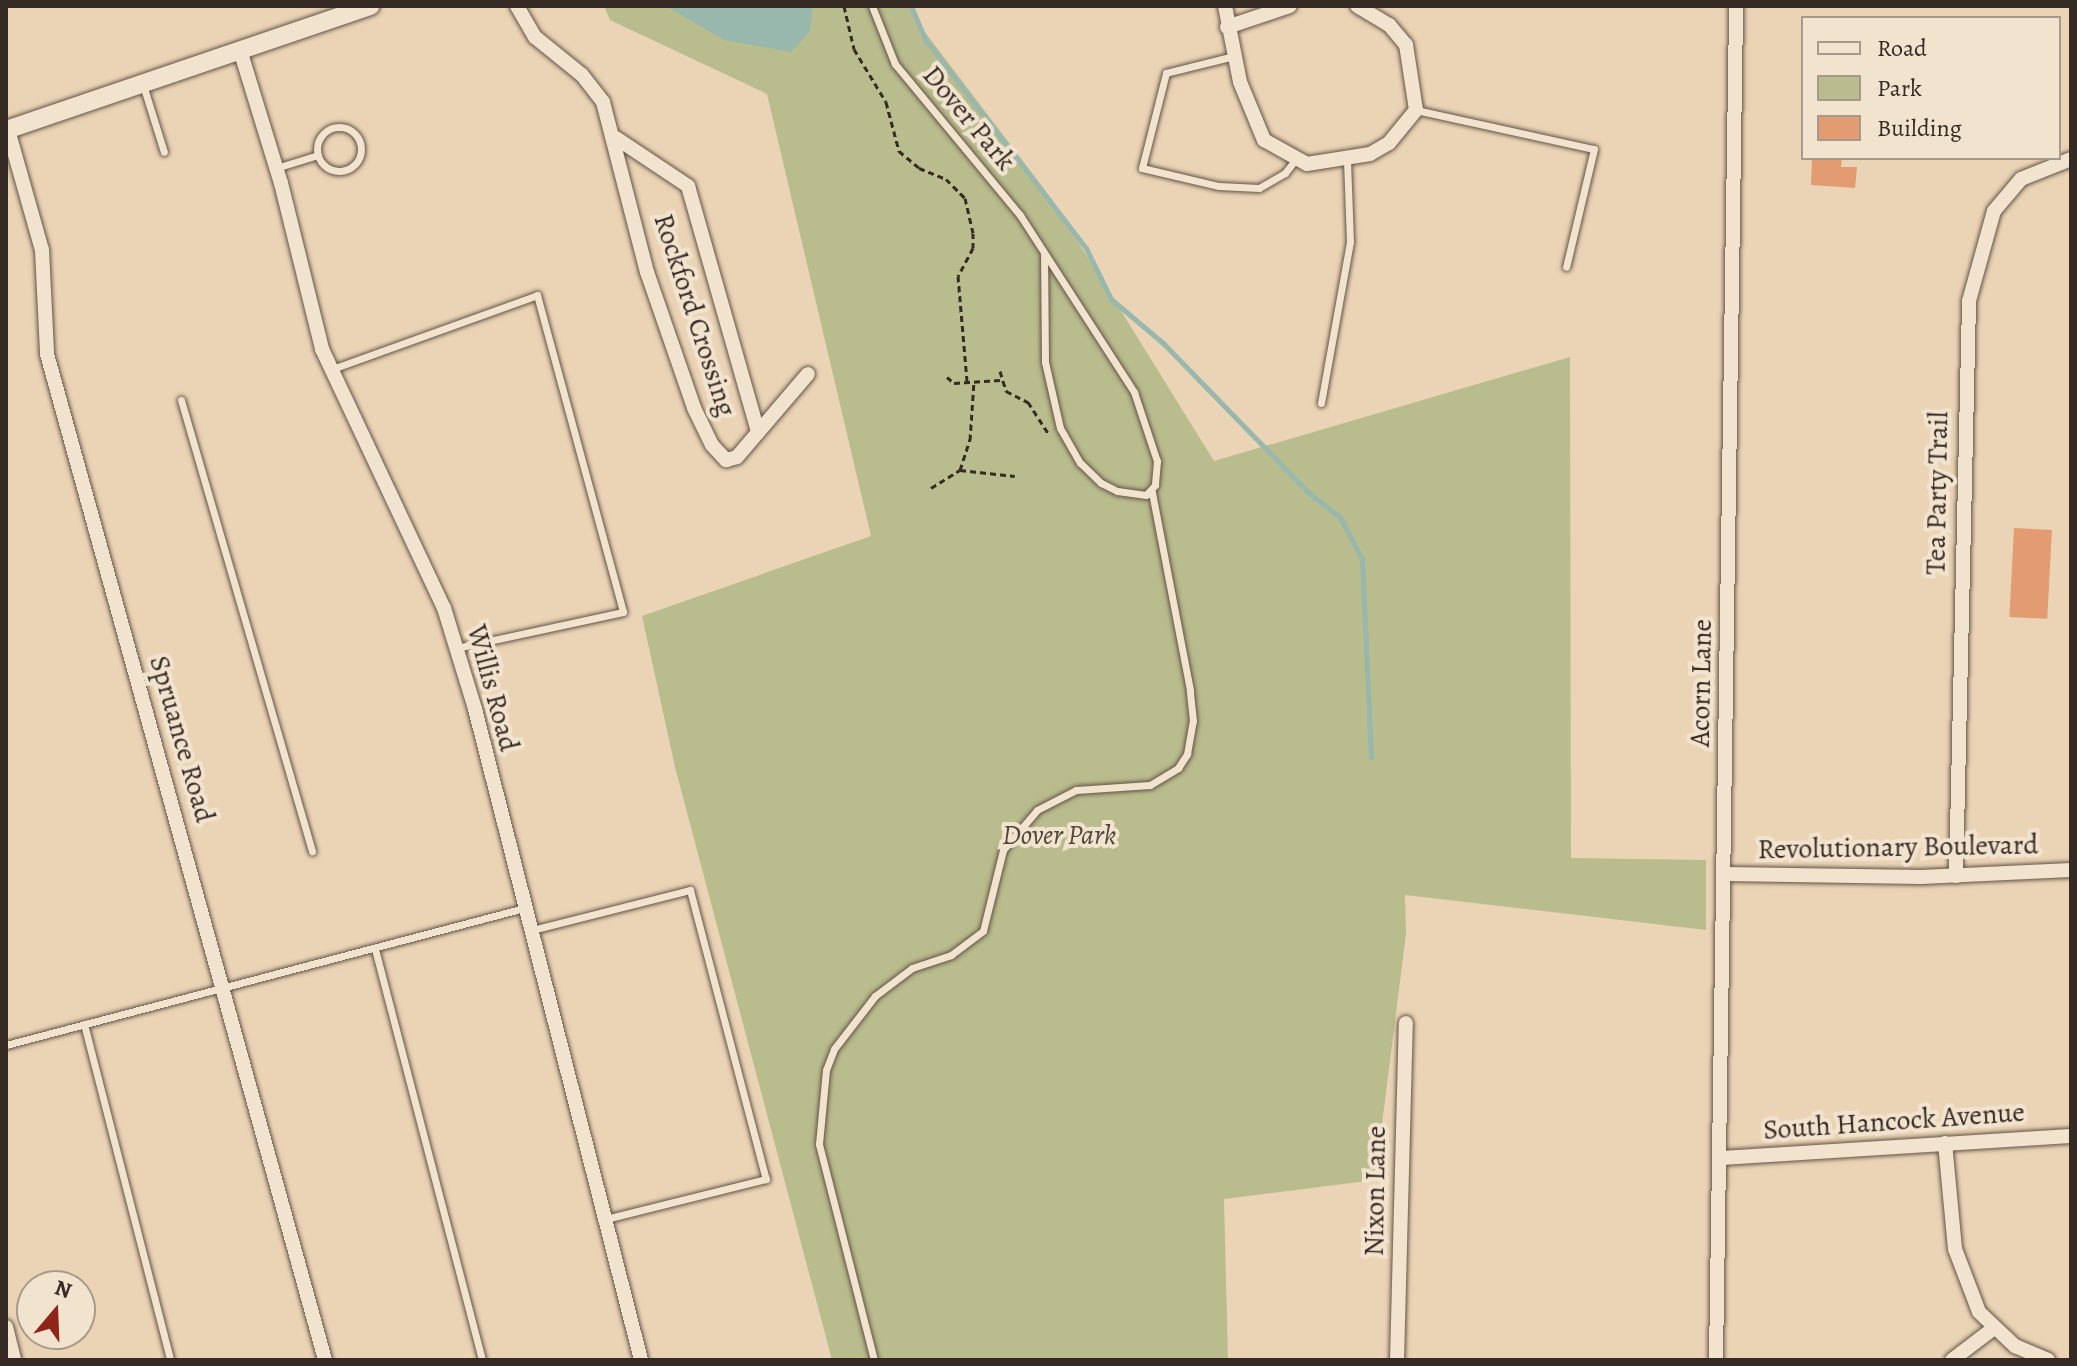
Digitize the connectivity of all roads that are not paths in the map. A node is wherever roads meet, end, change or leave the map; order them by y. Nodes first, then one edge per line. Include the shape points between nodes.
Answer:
1 (370, 6) edge
2 (517, 6) edge
3 (872, 6) edge
4 (1225, 6) edge
5 (1290, 6) edge
6 (1736, 6) edge
7 (1363, 7) edge
8 (1227, 27) junction
9 (240, 50) junction
10 (1234, 56) junction
11 (142, 83) junction
12 (1416, 110) junction
13 (7, 130) edge
14 (616, 138) junction
15 (164, 152) dead end
16 (318, 155) junction
17 (2071, 159) edge
18 (1295, 160) junction
19 (1347, 161) junction
20 (276, 168) junction
21 (1044, 254) junction
22 (1566, 267) dead end
23 (332, 369) junction
24 (808, 374) dead end
25 (181, 400) dead end
26 (1321, 403) dead end
27 (758, 432) junction
28 (1152, 492) junction
29 (456, 648) junction
30 (312, 851) dead end
31 (2071, 870) edge
32 (1725, 874) junction
33 (1956, 876) junction
34 (524, 908) junction
35 (530, 931) junction
36 (375, 949) junction
37 (225, 985) junction
38 (1406, 1023) dead end
39 (84, 1024) junction
40 (6, 1045) edge
41 (2071, 1136) edge
42 (1945, 1143) junction
43 (1721, 1158) junction
44 (605, 1219) junction
45 (6, 1327) edge
46 (1994, 1328) junction
47 (14, 1360) edge
48 (170, 1360) edge
49 (325, 1360) edge
50 (482, 1360) edge
51 (641, 1360) edge
52 (874, 1360) edge
53 (1397, 1360) edge
54 (1716, 1360) edge
55 (1952, 1360) edge
56 (2048, 1360) edge

1 - 9 street
2 - 14 street, Rockford Crossing via 535,37 593,87
3 - 21 lane, Dover Park via 895,64 1005,194
4 - 8 street
5 - 8 street
6 - 32 street, Acorn Lane
7 - 12 street via 1406,45
8 - 10 street
9 - 11 street
9 - 20 street, Willis Road
10 - 18 street via 1264,140
10 - 18 lane via 1166,73 1142,168 1219,186 1259,188 1285,173
11 - 13 street
11 - 15 lane
12 - 19 street via 1389,143
12 - 22 lane via 1594,149
13 - 37 street, Spruance Road via 42,250 47,354
14 - 27 street, Rockford Crossing via 688,186
14 - 27 street, Rockford Crossing via 647,272 694,408 726,460 737,457
16 - 16 lane via 330,169 345,170 357,161 360,143 351,131 333,128 319,140
16 - 20 lane
17 - 33 street, Tea Party Trail via 2021,179 1994,211 1969,301
18 - 19 street
19 - 26 lane via 1350,242
20 - 23 street, Willis Road
21 - 28 lane, Dover Park via 1142,408 1157,461
21 - 28 lane via 1045,362 1060,428 1080,463 1101,483 1128,494
23 - 29 street, Willis Road via 444,608
23 - 29 lane via 537,295 623,612
24 - 27 street, Rockford Crossing
25 - 30 lane
28 - 52 lane, Dover Park via 1190,690 1193,721 1187,754 1178,768 1150,785 1076,790 1037,810 1003,850 983,931 951,955 912,968 875,996 834,1049 826,1070 819,1144
29 - 34 street, Willis Road
31 - 33 street, Revolutionary Boulevard
32 - 33 street, Revolutionary Boulevard
32 - 43 street, Acorn Lane
34 - 35 street, Willis Road
34 - 36 lane
35 - 44 street, Willis Road
35 - 44 lane via 690,890 766,1179
36 - 37 lane
36 - 50 lane
37 - 39 lane
37 - 49 street, Spruance Road
38 - 53 street, Nixon Lane
39 - 40 lane
39 - 48 lane
41 - 42 street, South Hancock Avenue
42 - 43 street, South Hancock Avenue
42 - 46 street via 1958,1260 1979,1312
43 - 54 street, Acorn Lane
44 - 51 street, Willis Road
45 - 47 street
46 - 55 street
46 - 56 street via 2015,1346

